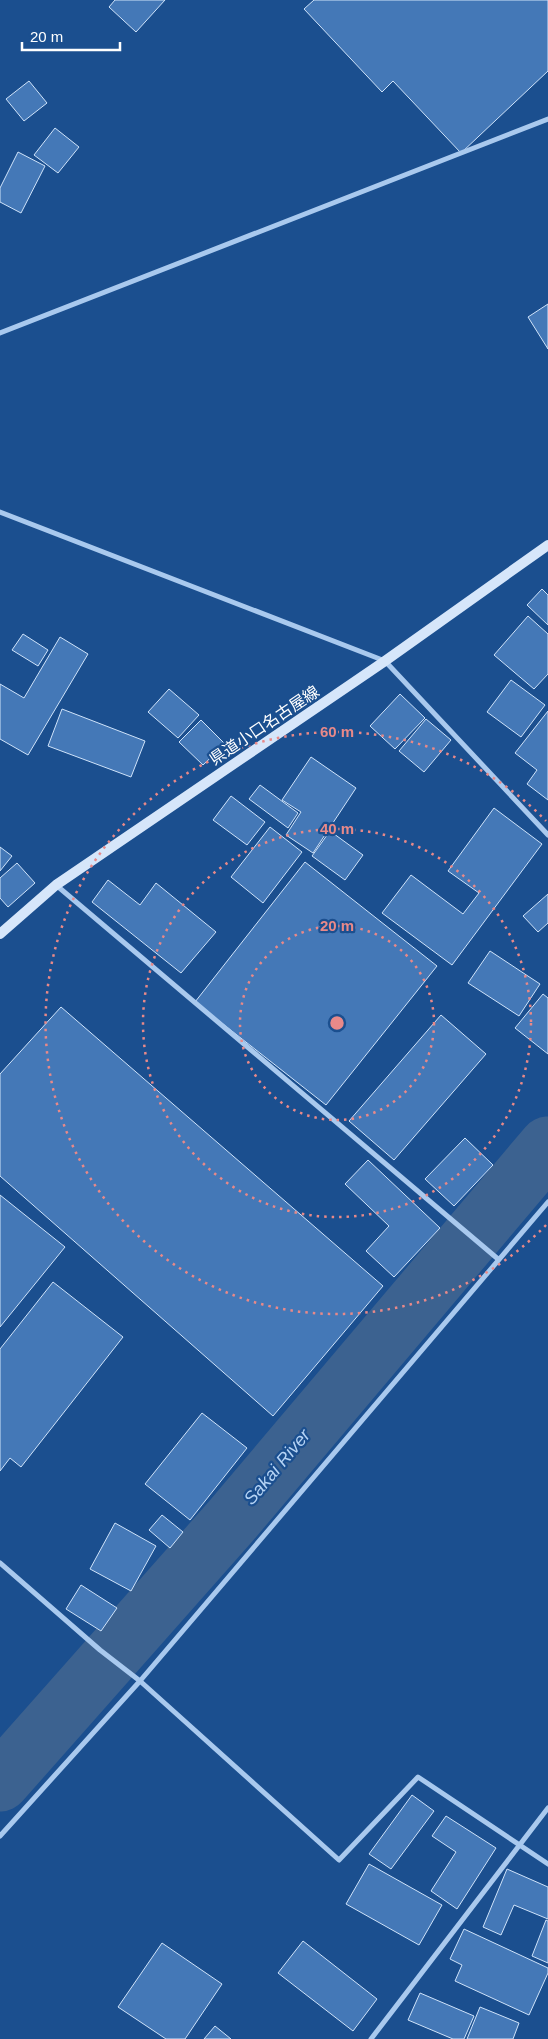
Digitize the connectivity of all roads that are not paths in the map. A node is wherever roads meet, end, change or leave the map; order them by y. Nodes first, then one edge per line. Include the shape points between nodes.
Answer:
1 (548, 120) edge
2 (0, 333) edge
3 (0, 512) edge
4 (548, 545) edge
5 (384, 661) junction
6 (548, 835) edge
7 (56, 886) junction
8 (0, 934) edge
9 (548, 1202) edge
10 (498, 1259) junction
11 (0, 1563) edge
12 (140, 1681) junction
13 (548, 1808) edge
14 (0, 1836) edge
15 (518, 1846) junction
16 (548, 1864) edge
17 (371, 2039) edge

1 - 2 street
3 - 5 street
4 - 5 main road, 県道小口名古屋線
5 - 6 street
5 - 7 main road, 県道小口名古屋線
7 - 8 main road, 県道小口名古屋線
7 - 10 street
9 - 10 street
10 - 12 street
11 - 12 street
12 - 14 street
12 - 15 street via 339,1860 418,1777
13 - 15 street
15 - 16 street
15 - 17 street

